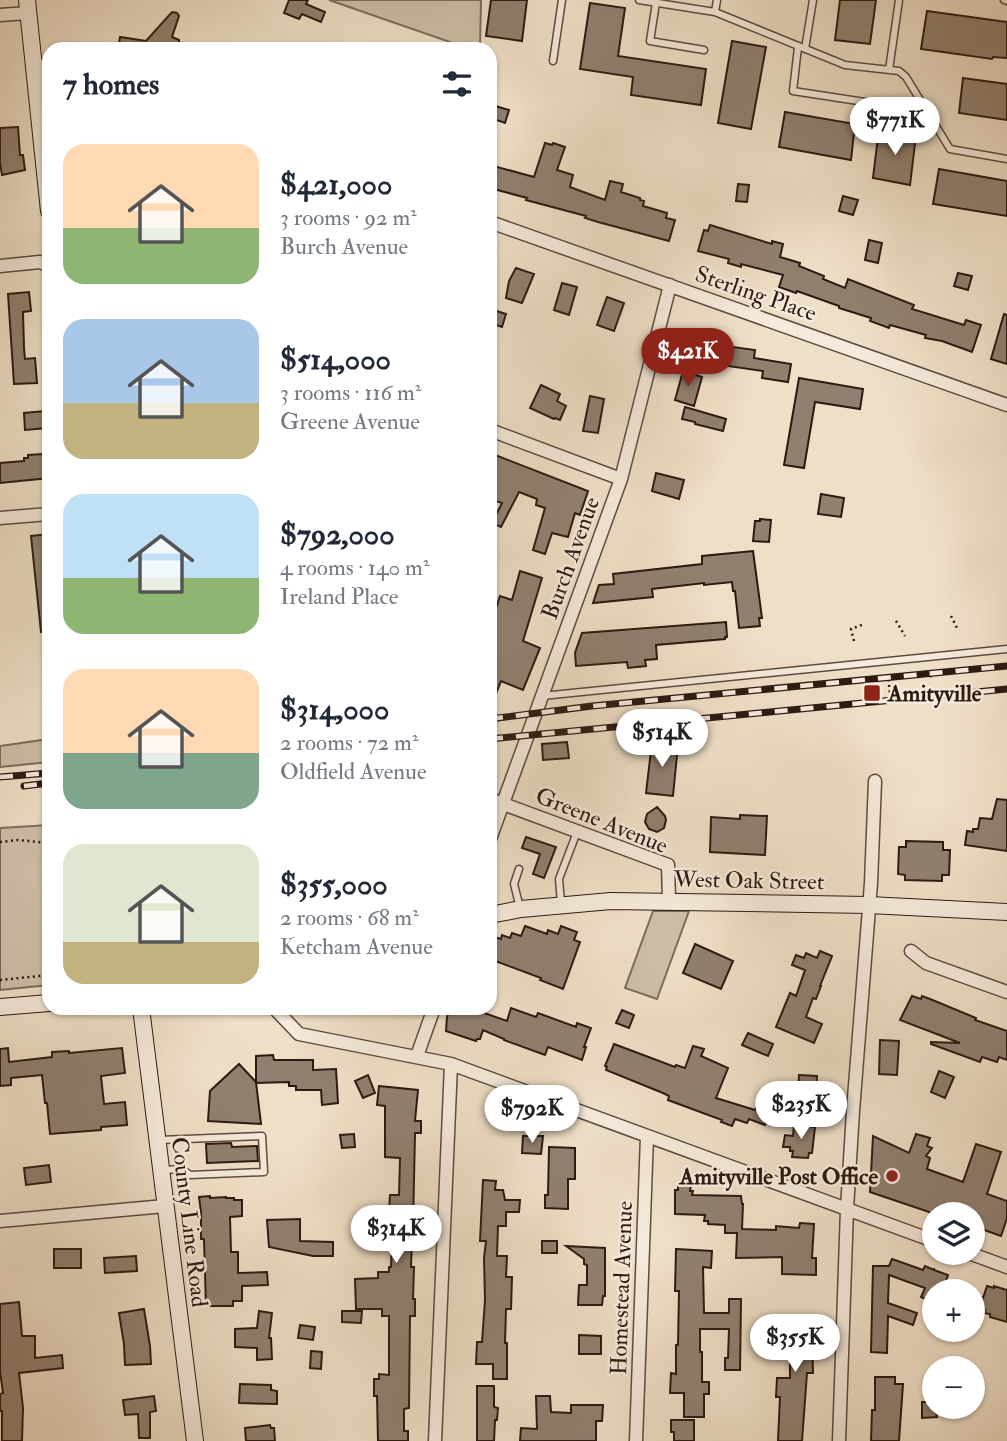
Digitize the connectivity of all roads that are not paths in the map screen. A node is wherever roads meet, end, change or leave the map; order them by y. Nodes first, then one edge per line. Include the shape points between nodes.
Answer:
1 (562, 0) edge
2 (639, 0) edge
3 (717, 0) edge
4 (813, 0) edge
5 (898, 0) edge
6 (656, 3) junction
7 (28, 6) edge
8 (715, 12) junction
9 (0, 15) edge
10 (802, 48) junction
11 (704, 50) dead end
12 (553, 61) dead end
13 (42, 66) edge
14 (889, 70) junction
15 (891, 106) dead end
16 (1007, 159) edge
17 (497, 224) edge
18 (42, 263) edge
19 (0, 266) edge
20 (670, 285) junction
21 (1007, 405) edge
22 (497, 433) edge
23 (621, 478) junction
24 (42, 515) edge
25 (0, 518) edge
26 (1007, 649) edge
27 (541, 696) junction
28 (875, 781) dead end
29 (497, 799) edge
30 (497, 801) edge
31 (577, 832) junction
32 (519, 869) dead end
33 (668, 901) junction
34 (562, 905) junction
35 (869, 905) junction
36 (520, 909) junction
37 (1007, 912) edge
38 (497, 914) edge
39 (911, 951) dead end
40 (1007, 992) edge
41 (42, 1004) edge
42 (0, 1007) edge
43 (142, 1015) edge
44 (281, 1015) edge
45 (431, 1015) edge
46 (417, 1056) junction
47 (451, 1064) junction
48 (648, 1136) junction
49 (157, 1140) junction
50 (161, 1171) junction
51 (165, 1206) junction
52 (847, 1209) junction
53 (0, 1222) edge
54 (922, 1237) edge
55 (985, 1259) edge
56 (1007, 1267) edge
57 (195, 1441) edge
58 (435, 1441) edge
59 (636, 1441) edge
60 (839, 1441) edge

1 - 12 lane
2 - 6 lane
3 - 8 lane
4 - 10 lane
5 - 14 lane
6 - 8 lane
6 - 11 lane via 650,41
7 - 9 street
7 - 13 main road
8 - 10 lane
10 - 14 lane via 845,65
10 - 15 lane via 793,91
14 - 16 lane via 906,76 950,149
17 - 20 street, Sterling Place
18 - 19 street
20 - 21 street, Sterling Place
20 - 23 street, Burch Avenue
22 - 23 street
23 - 27 street, Burch Avenue
24 - 25 street
26 - 27 lane
27 - 29 street, Burch Avenue
28 - 35 street
30 - 31 street, Greene Avenue
31 - 33 street, Greene Avenue via 668,865
31 - 34 lane via 559,879
32 - 36 lane via 514,884
33 - 34 main road, West Oak Street
33 - 35 main road, West Oak Street
34 - 36 main road, West Oak Street
35 - 37 main road, West Oak Street
35 - 52 street
36 - 38 main road, West Oak Street
39 - 40 street via 926,963
41 - 42 main road
43 - 49 main road, County Line Road
44 - 46 street via 299,1034
45 - 46 street
46 - 47 street
47 - 48 street
47 - 58 street
48 - 52 street
48 - 59 street, Homestead Avenue
49 - 50 main road, County Line Road
49 - 50 lane via 262,1136 264,1172 190,1175 182,1169
50 - 51 main road, County Line Road
51 - 53 street
51 - 57 main road, County Line Road
52 - 54 street
52 - 60 street
55 - 56 street

